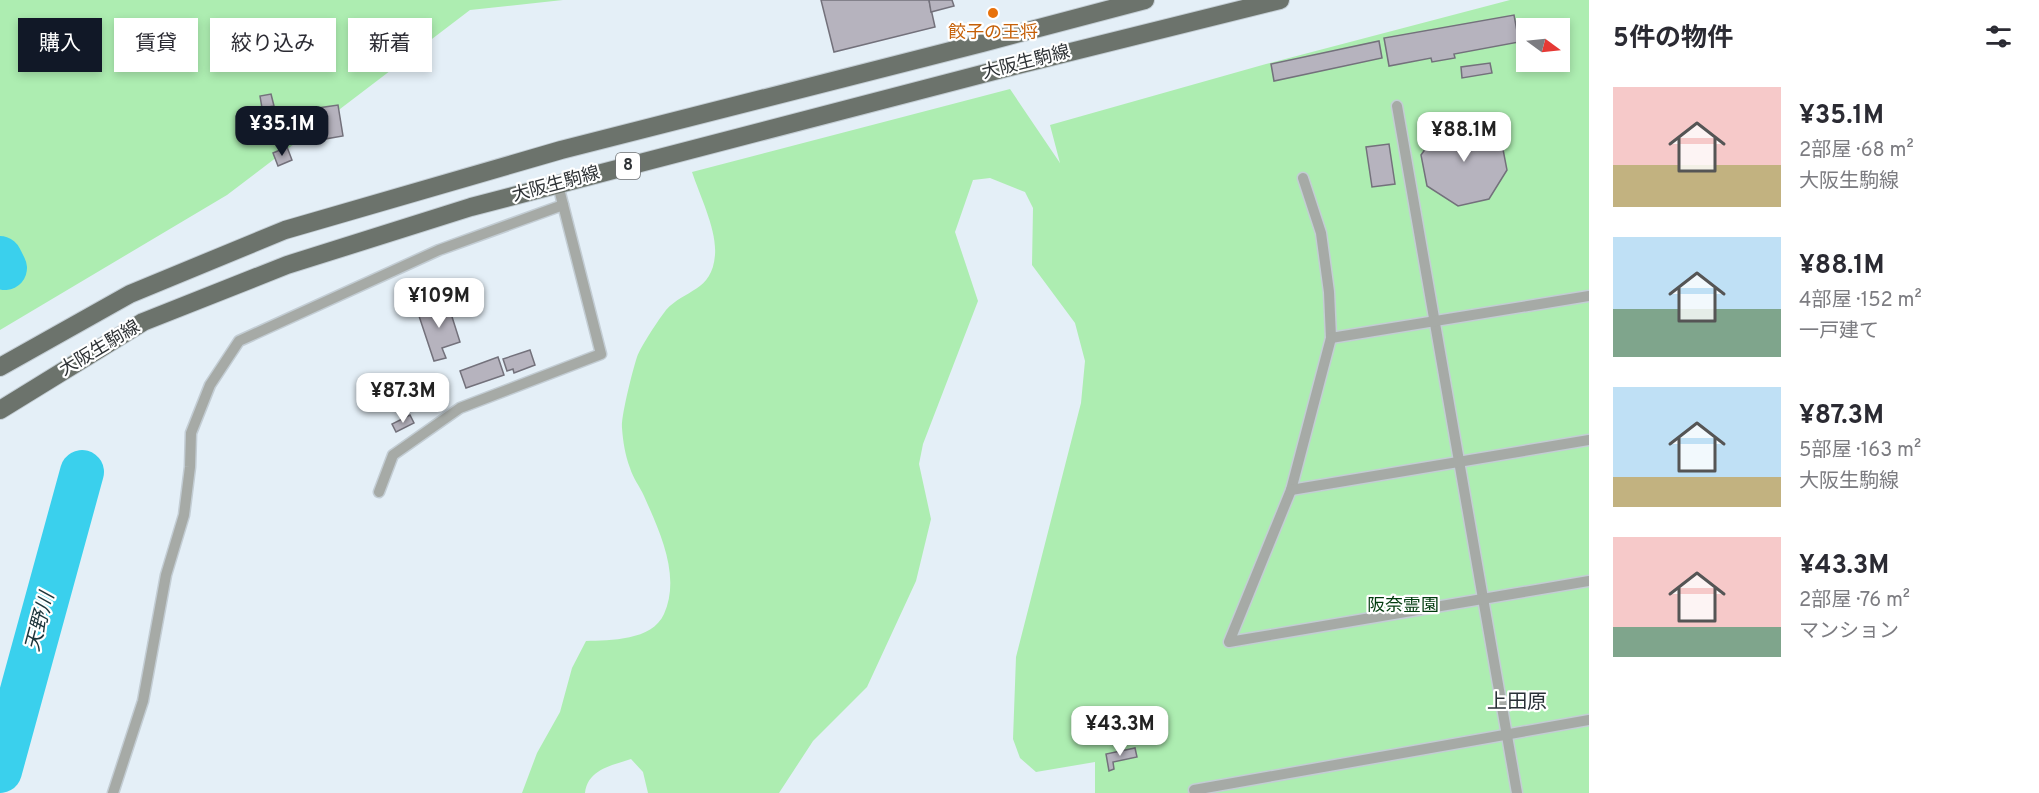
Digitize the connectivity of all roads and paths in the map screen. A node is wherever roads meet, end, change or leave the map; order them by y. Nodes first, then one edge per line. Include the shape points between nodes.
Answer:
1 (1145, 0) edge
2 (1280, 0) edge
3 (1397, 106) dead end
4 (1303, 178) dead end
5 (558, 185) junction
6 (563, 204) junction
7 (1589, 296) edge
8 (1435, 322) junction
9 (1330, 338) junction
10 (0, 367) edge
11 (0, 410) edge
12 (1589, 440) edge
13 (1459, 462) junction
14 (1291, 490) junction
15 (379, 492) dead end
16 (1589, 581) edge
17 (1483, 599) junction
18 (1589, 720) edge
19 (1507, 735) junction
20 (1194, 790) dead end
21 (113, 793) edge
22 (1517, 793) edge

1 - 10 main road, 大阪生駒線 / 8 via 561,150 285,230 130,294
2 - 5 main road, 大阪生駒線 / 8
3 - 8 lane
4 - 9 lane via 1321,233
5 - 6 lane
5 - 11 main road, 大阪生駒線 / 8 via 471,207 287,265 143,322
6 - 15 lane via 600,354 459,408 393,455
6 - 21 lane via 439,250 239,341 210,385 191,433 184,515 166,575 143,701
7 - 8 lane
8 - 9 lane
8 - 13 lane
9 - 14 lane
12 - 13 lane
13 - 14 lane
13 - 17 lane
14 - 17 lane via 1229,642
16 - 17 lane
17 - 19 lane
18 - 19 lane
19 - 20 lane
19 - 22 lane

